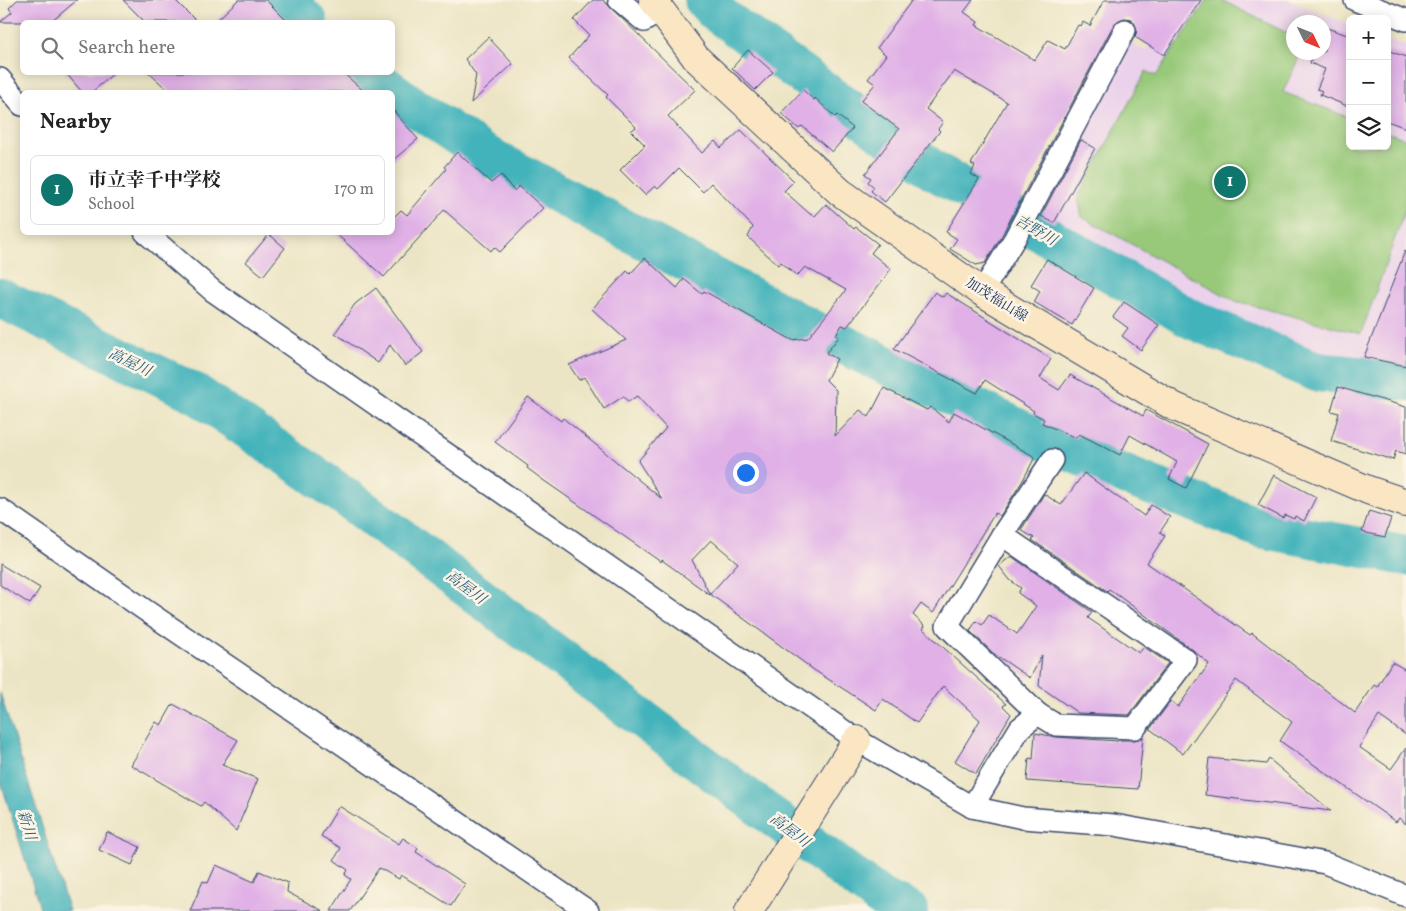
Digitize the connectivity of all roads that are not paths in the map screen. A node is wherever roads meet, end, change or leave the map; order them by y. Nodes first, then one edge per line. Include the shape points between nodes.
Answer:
1 (619, 0) edge
2 (1355, 0) edge
3 (657, 6) edge
4 (1406, 20) edge
5 (1125, 30) dead end
6 (0, 79) edge
7 (20, 103) edge
8 (149, 235) edge
9 (982, 292) junction
10 (1052, 460) dead end
11 (1406, 503) edge
12 (0, 509) edge
13 (1002, 535) junction
14 (1038, 714) junction
15 (857, 740) junction
16 (972, 807) junction
17 (1406, 896) edge
18 (588, 911) edge
19 (749, 911) edge

1 - 3 street via 644,21
2 - 4 street
3 - 9 main road, 加茂福山線 via 696,58 840,192
5 - 9 street via 1015,238
6 - 7 street
8 - 15 street via 213,291
9 - 11 main road, 加茂福山線 via 1173,406 1368,490
10 - 13 street
12 - 18 street
13 - 14 street via 947,626
13 - 14 street via 1186,660 1135,728 1056,725
14 - 16 street via 1020,728
15 - 16 street
15 - 19 main road
16 - 17 street via 1023,818 1114,825 1325,863

